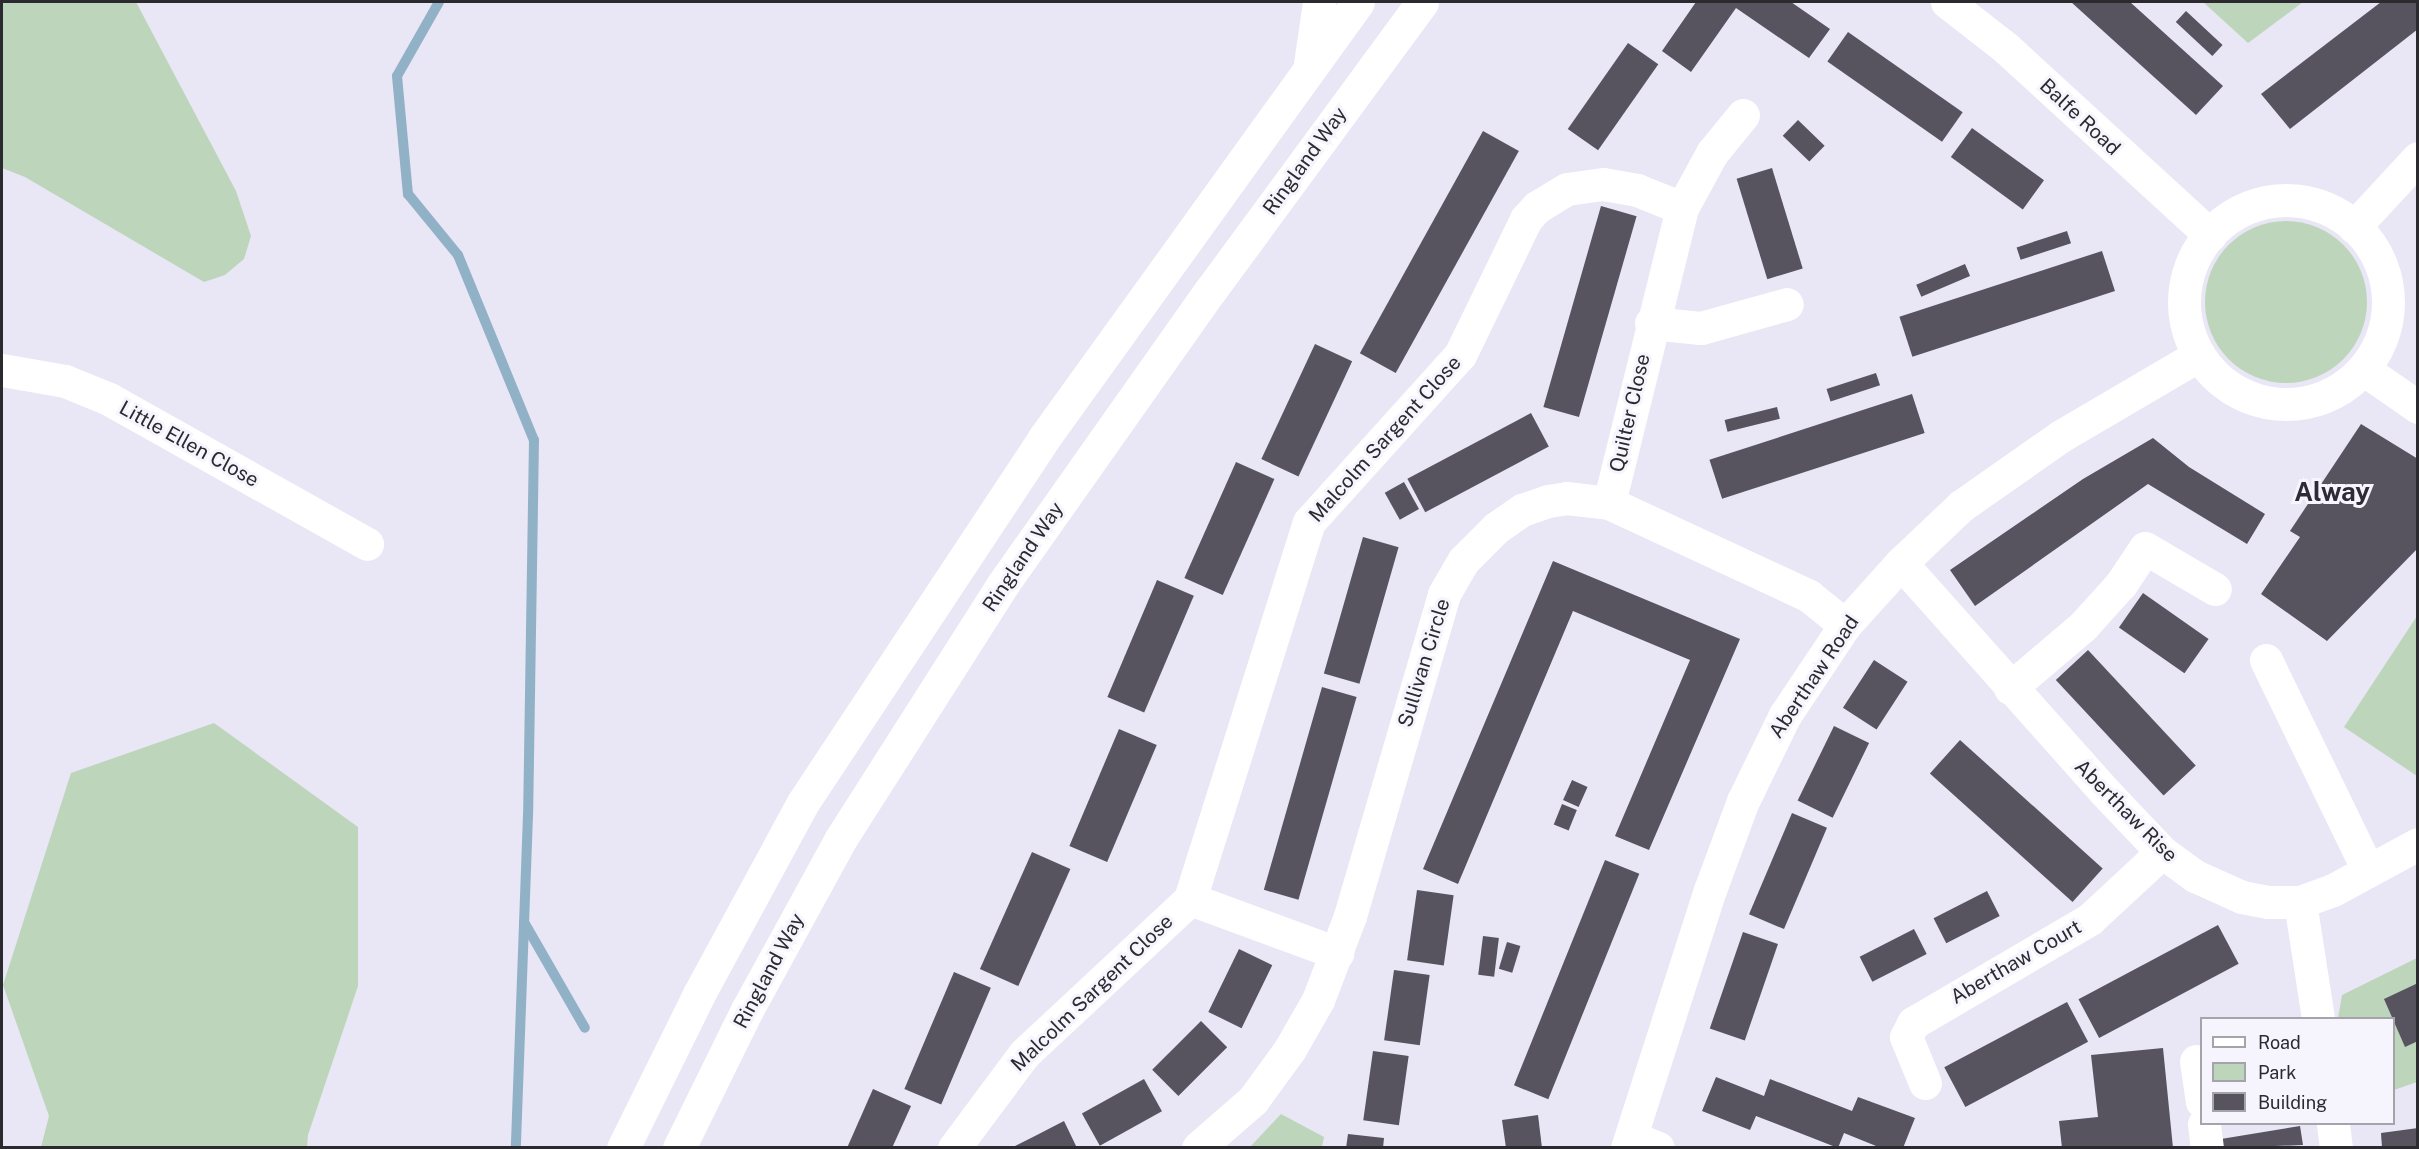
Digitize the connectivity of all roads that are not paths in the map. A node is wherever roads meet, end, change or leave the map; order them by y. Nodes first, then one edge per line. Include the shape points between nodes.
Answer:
1 (1318, 2) edge
2 (1358, 2) edge
3 (1422, 2) edge
4 (1947, 2) edge
5 (1310, 69) junction
6 (1743, 115) dead end
7 (2418, 158) edge
8 (1683, 208) junction
9 (2354, 226) junction
10 (2210, 235) junction
11 (1787, 304) dead end
12 (1651, 323) junction
13 (2199, 355) junction
14 (2363, 369) junction
15 (2, 370) edge
16 (2418, 407) edge
17 (1609, 503) junction
18 (367, 544) dead end
19 (1900, 562) junction
20 (2215, 589) dead end
21 (1845, 625) junction
22 (2266, 660) dead end
23 (2010, 688) junction
24 (2418, 844) edge
25 (2162, 852) junction
26 (2368, 870) junction
27 (1190, 899) junction
28 (2301, 902) junction
29 (1337, 953) junction
30 (2318, 1017) edge
31 (2196, 1061) dead end
32 (1925, 1083) dead end
33 (2200, 1088) edge
34 (2204, 1125) edge
35 (2333, 1125) edge
36 (1639, 1144) edge
37 (623, 1148) edge
38 (679, 1148) edge
39 (954, 1148) edge
40 (1198, 1148) edge
41 (2207, 1148) edge
42 (2336, 1148) edge

1 - 5 street
2 - 5 street
3 - 38 street, Ringland Way via 1210,291 1003,584 840,840 747,1010
4 - 10 street, Balfe Road via 2006,48
5 - 37 street via 1044,438 802,804 699,994
6 - 8 street, Quilter Close via 1712,153
7 - 9 street
8 - 12 street, Quilter Close
8 - 27 street, Malcolm Sargent Close via 1637,190 1603,183 1567,189 1537,207 1518,231 1460,355 1309,522
9 - 10 street via 2317,204 2289,200 2261,203 2237,212
9 - 14 street via 2380,261 2388,288 2387,317 2379,345
10 - 13 street via 2188,270 2184,294 2185,318
11 - 12 street via 1701,328
12 - 17 street, Quilter Close
13 - 14 street via 2227,386 2253,399 2282,405 2329,395
13 - 19 street, Aberthaw Road via 2061,436 1985,488
14 - 16 street
15 - 18 street, Little Ellen Close via 65,381 109,399
17 - 21 street, Sullivan Circle via 1809,596
17 - 29 street, Sullivan Circle via 1566,498 1522,510 1479,542 1453,576 1434,623
19 - 21 street, Aberthaw Road
19 - 23 street, Aberthaw Rise
20 - 23 street via 2145,548 2121,584 2083,626
21 - 36 street, Aberthaw Road via 1785,715 1743,801 1710,890
22 - 26 street
23 - 25 street, Aberthaw Rise
24 - 26 street, Aberthaw Rise
25 - 28 street, Aberthaw Rise via 2195,876 2242,897
25 - 32 street, Aberthaw Court via 2090,919 1913,1023 1906,1037
26 - 28 street, Aberthaw Rise
27 - 29 street, Malcolm Sargent Close
27 - 39 street, Malcolm Sargent Close via 1024,1054
28 - 30 street
29 - 40 street, Sullivan Circle via 1318,1000 1290,1049 1253,1100
31 - 33 street
34 - 41 street
35 - 42 street

